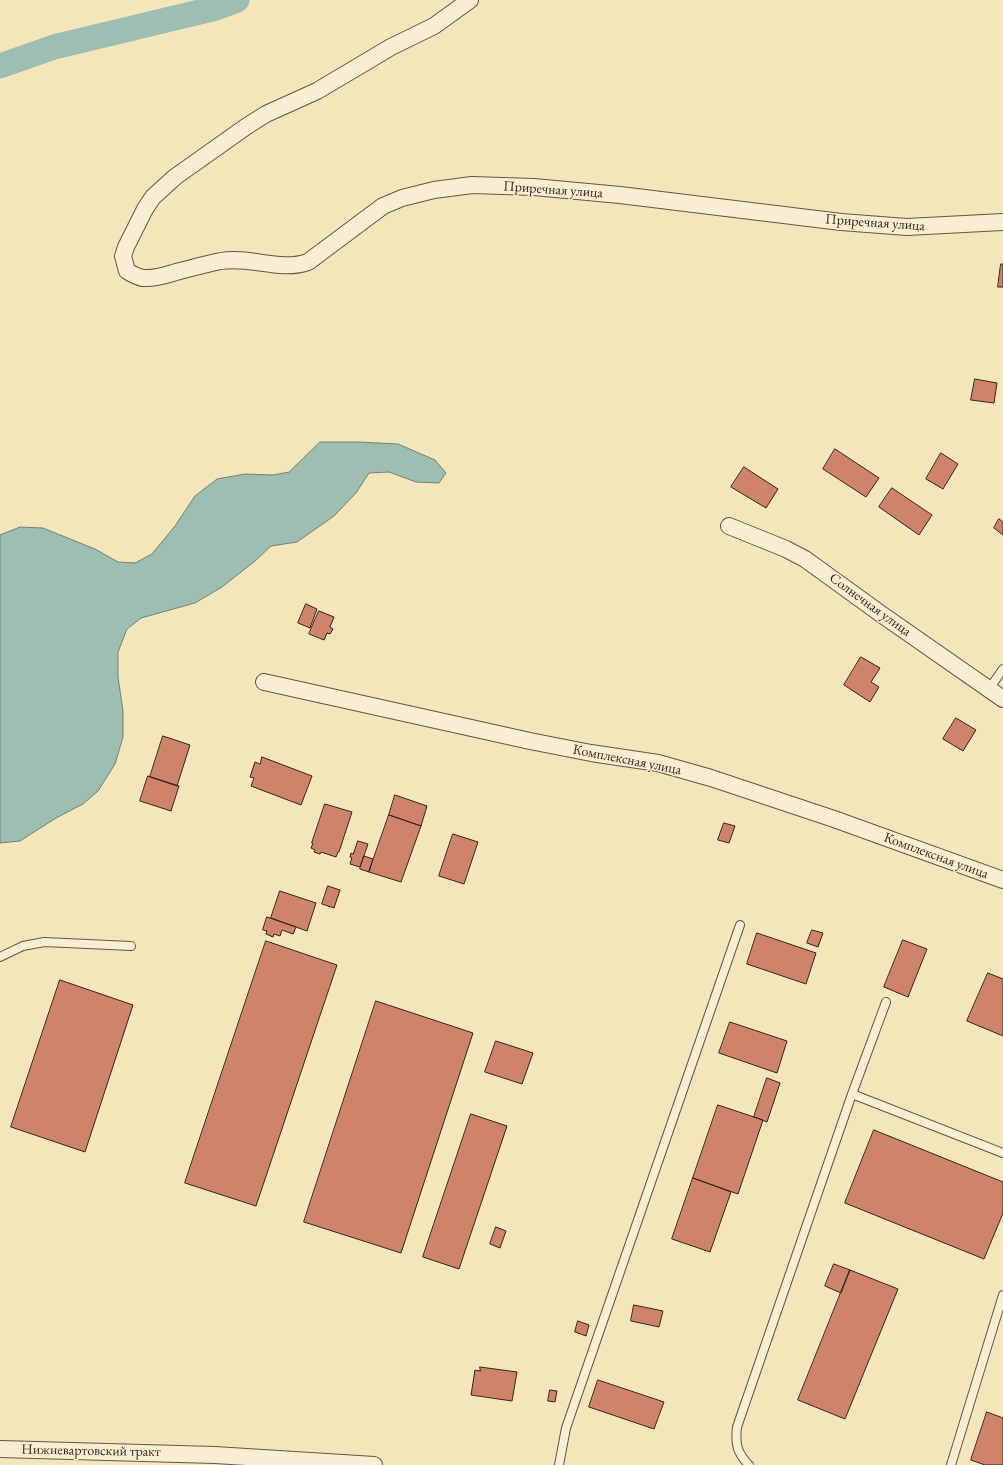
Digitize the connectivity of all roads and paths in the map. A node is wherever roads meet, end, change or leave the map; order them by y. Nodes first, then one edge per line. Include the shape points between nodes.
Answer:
1 (470, 0) edge
2 (1003, 222) edge
3 (729, 526) dead end
4 (1003, 669) edge
5 (264, 682) dead end
6 (989, 689) junction
7 (1003, 699) edge
8 (1003, 880) edge
9 (740, 925) dead end
10 (131, 946) dead end
11 (0, 957) edge
12 (886, 1002) dead end
13 (852, 1094) junction
14 (1003, 1154) edge
15 (1003, 1295) edge
16 (0, 1449) edge
17 (270, 1462) edge
18 (374, 1465) edge
19 (560, 1465) edge
20 (749, 1465) edge
21 (951, 1465) edge

1 - 2 street, Приречная улица via 434,26 391,47 317,91 266,114 175,177 153,197 126,246 123,256 127,271 135,276 155,278 223,261 299,265 308,262 383,206 421,193 472,185 534,187 620,195 899,227
3 - 6 street, Солнечная улица via 806,559
4 - 6 lane
5 - 8 street, Комплексная улица via 530,741 658,763 834,819
6 - 7 street, Солнечная улица
9 - 19 lane via 566,1428
10 - 11 lane via 44,942 23,946
12 - 13 lane
13 - 14 lane
13 - 20 lane via 737,1427 735,1440 738,1450
15 - 21 lane
16 - 17 street, Нижневартовский тракт via 132,1452
17 - 18 street, Нижневартовский тракт

